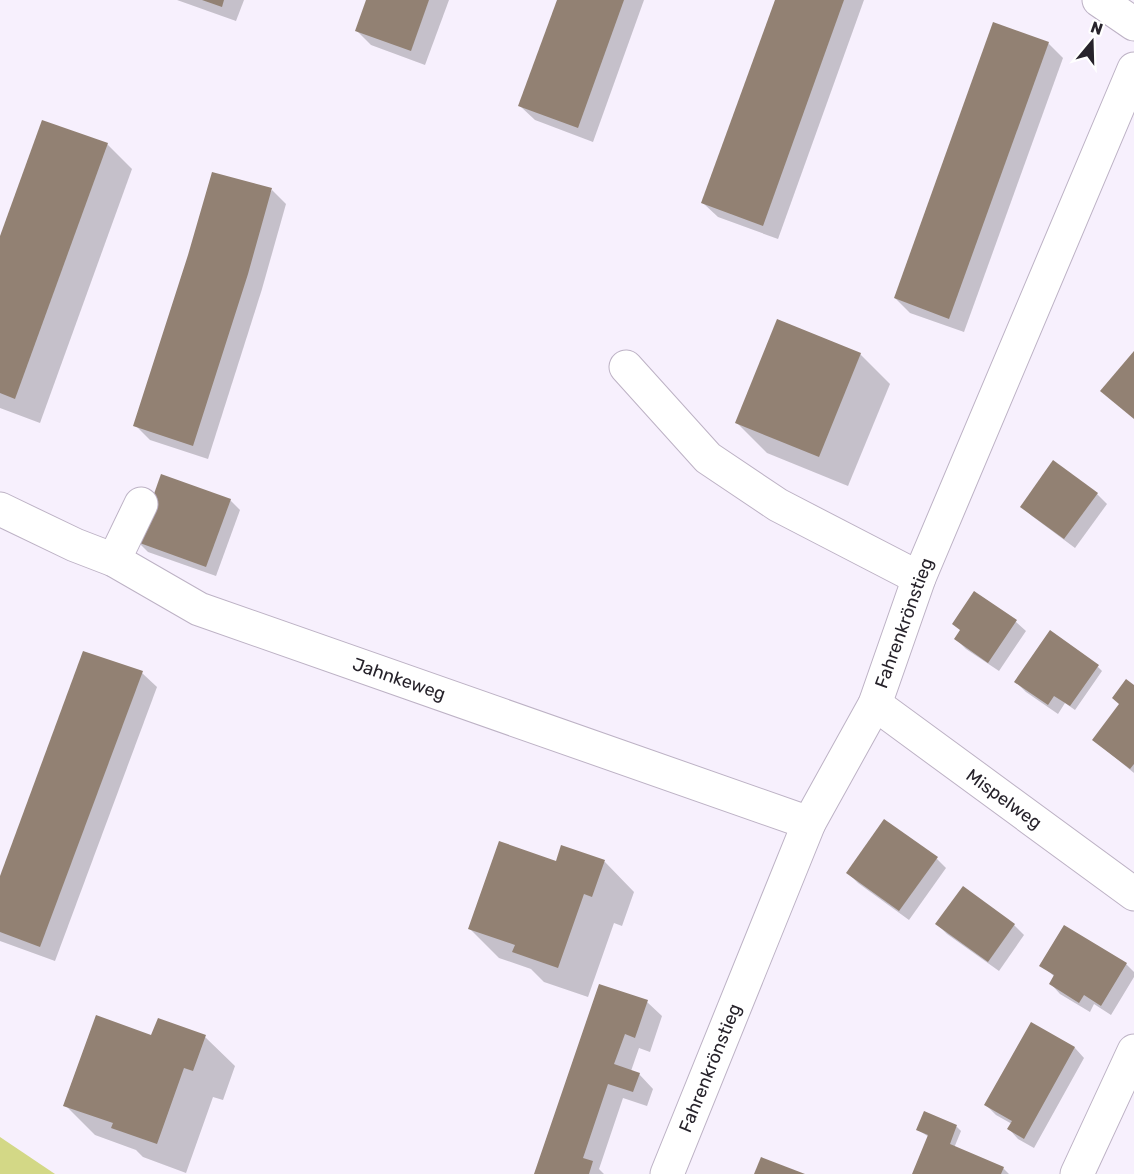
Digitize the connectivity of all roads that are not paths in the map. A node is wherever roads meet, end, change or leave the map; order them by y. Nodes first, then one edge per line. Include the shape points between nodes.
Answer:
1 (1099, 0) edge
2 (1134, 24) edge
3 (1134, 69) edge
4 (626, 368) dead end
5 (141, 504) dead end
6 (0, 509) edge
7 (114, 560) junction
8 (919, 578) junction
9 (875, 704) junction
10 (809, 823) junction
11 (1134, 894) edge
12 (1134, 1052) edge
13 (667, 1174) edge
14 (1077, 1174) edge

1 - 2 street
3 - 8 street, Fahrenkrönstieg
4 - 8 street via 708,458 778,505
5 - 7 street
6 - 7 street, Jahnkeweg via 75,546
7 - 10 street, Jahnkeweg via 199,609
8 - 9 street, Fahrenkrönstieg
9 - 10 street, Fahrenkrönstieg
9 - 11 street, Mispelweg
10 - 13 street, Fahrenkrönstieg
12 - 14 street

